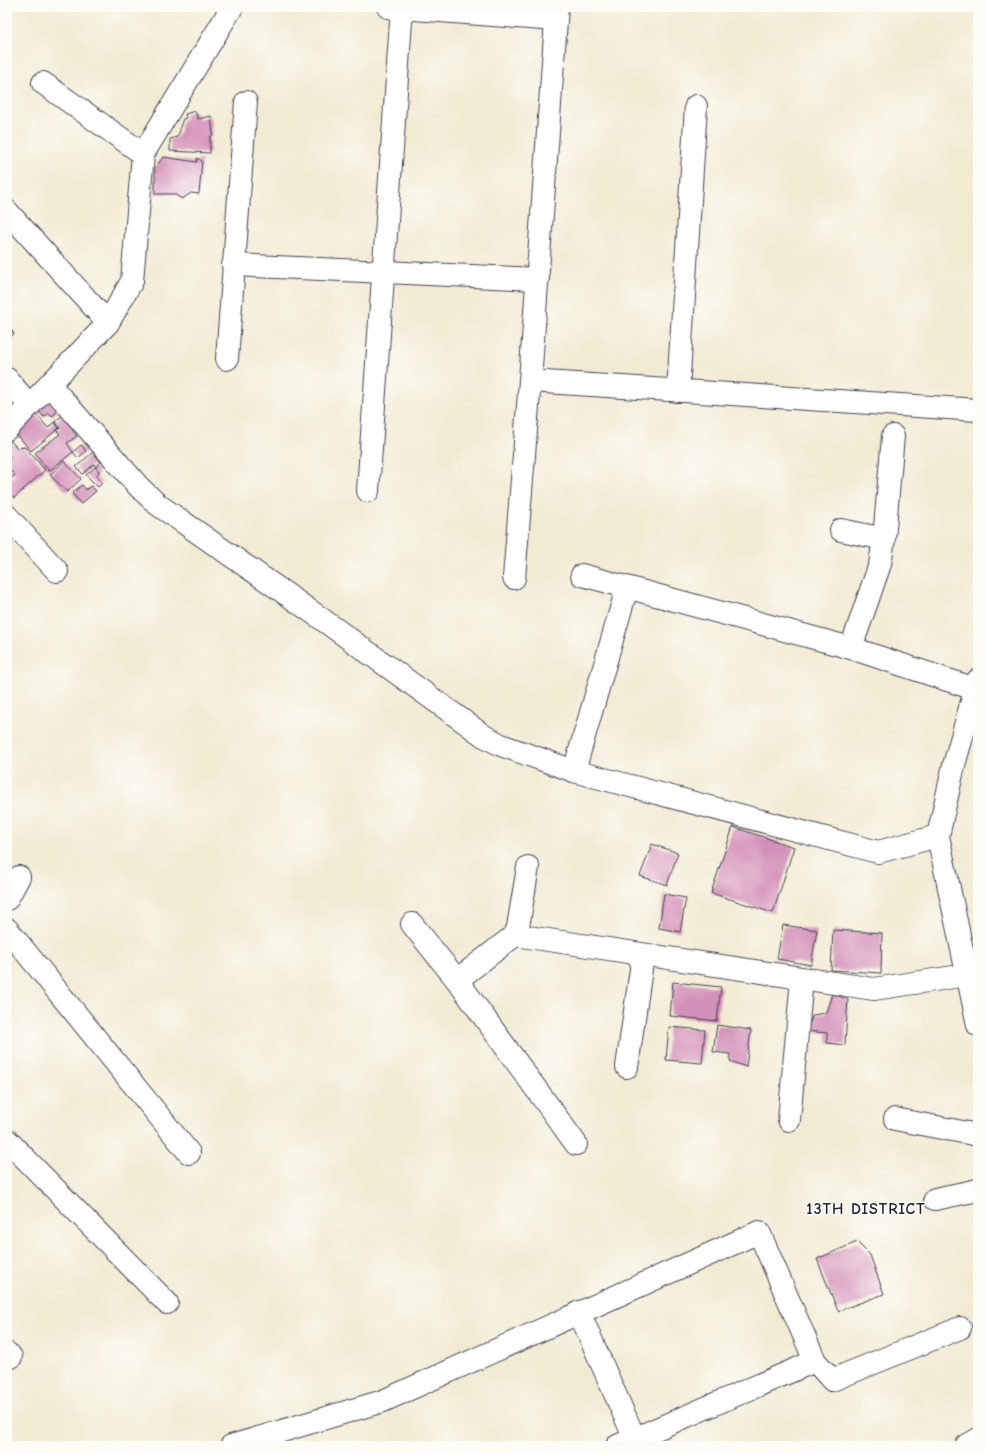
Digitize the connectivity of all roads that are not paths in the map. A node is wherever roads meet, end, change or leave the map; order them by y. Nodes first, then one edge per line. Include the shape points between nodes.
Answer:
1 (232, 7) edge
2 (397, 7) edge
3 (556, 13) edge
4 (43, 83) dead end
5 (246, 102) dead end
6 (696, 106) dead end
7 (143, 154) junction
8 (7, 211) edge
9 (233, 264) junction
10 (383, 271) junction
11 (538, 279) junction
12 (108, 323) junction
13 (227, 359) dead end
14 (7, 379) edge
15 (530, 381) junction
16 (49, 384) junction
17 (678, 391) junction
18 (29, 405) junction
19 (978, 410) edge
20 (7, 429) edge
21 (893, 436) dead end
22 (368, 491) dead end
23 (7, 516) edge
24 (841, 530) dead end
25 (884, 539) junction
26 (57, 571) dead end
27 (582, 575) dead end
28 (514, 578) dead end
29 (627, 588) junction
30 (851, 648) junction
31 (977, 684) edge
32 (574, 770) junction
33 (938, 836) junction
34 (528, 867) dead end
35 (19, 877) dead end
36 (7, 899) edge
37 (412, 924) dead end
38 (7, 929) edge
39 (515, 935) junction
40 (643, 955) junction
41 (973, 976) edge
42 (802, 979) junction
43 (457, 980) junction
44 (978, 1024) edge
45 (627, 1067) dead end
46 (895, 1119) dead end
47 (789, 1120) dead end
48 (978, 1135) edge
49 (7, 1140) edge
50 (576, 1144) dead end
51 (189, 1153) dead end
52 (978, 1190) edge
53 (935, 1199) dead end
54 (167, 1303) dead end
55 (579, 1312) junction
56 (960, 1328) dead end
57 (815, 1361) junction
58 (978, 1439) edge
59 (630, 1444) edge
60 (231, 1446) edge
61 (966, 1446) edge

1 - 7 street
2 - 3 street
2 - 10 street
3 - 11 street
4 - 7 street
5 - 9 street
6 - 17 street
7 - 12 street via 132,281
8 - 12 street
9 - 10 street
9 - 13 street
10 - 11 street
10 - 22 street
11 - 15 street
12 - 16 street
14 - 18 street
15 - 17 street
15 - 28 street
16 - 18 street
16 - 32 street via 139,487 157,504 484,736 501,745
17 - 19 street
18 - 20 street
21 - 25 street
23 - 26 street
24 - 25 street
25 - 30 street via 880,564
27 - 29 street
29 - 30 street
29 - 32 street
30 - 31 street
31 - 33 street via 954,765
32 - 33 street via 878,852
33 - 41 street
34 - 39 street
35 - 36 street
37 - 43 street
38 - 51 street
39 - 40 street
39 - 43 street
40 - 42 street
40 - 45 street
41 - 42 street via 874,989
41 - 44 street
42 - 47 street
43 - 50 street
46 - 48 street
49 - 54 street
52 - 53 street
55 - 57 street via 759,1232
55 - 59 street
55 - 60 street via 383,1400
56 - 57 street via 832,1380
57 - 59 street
58 - 61 street

